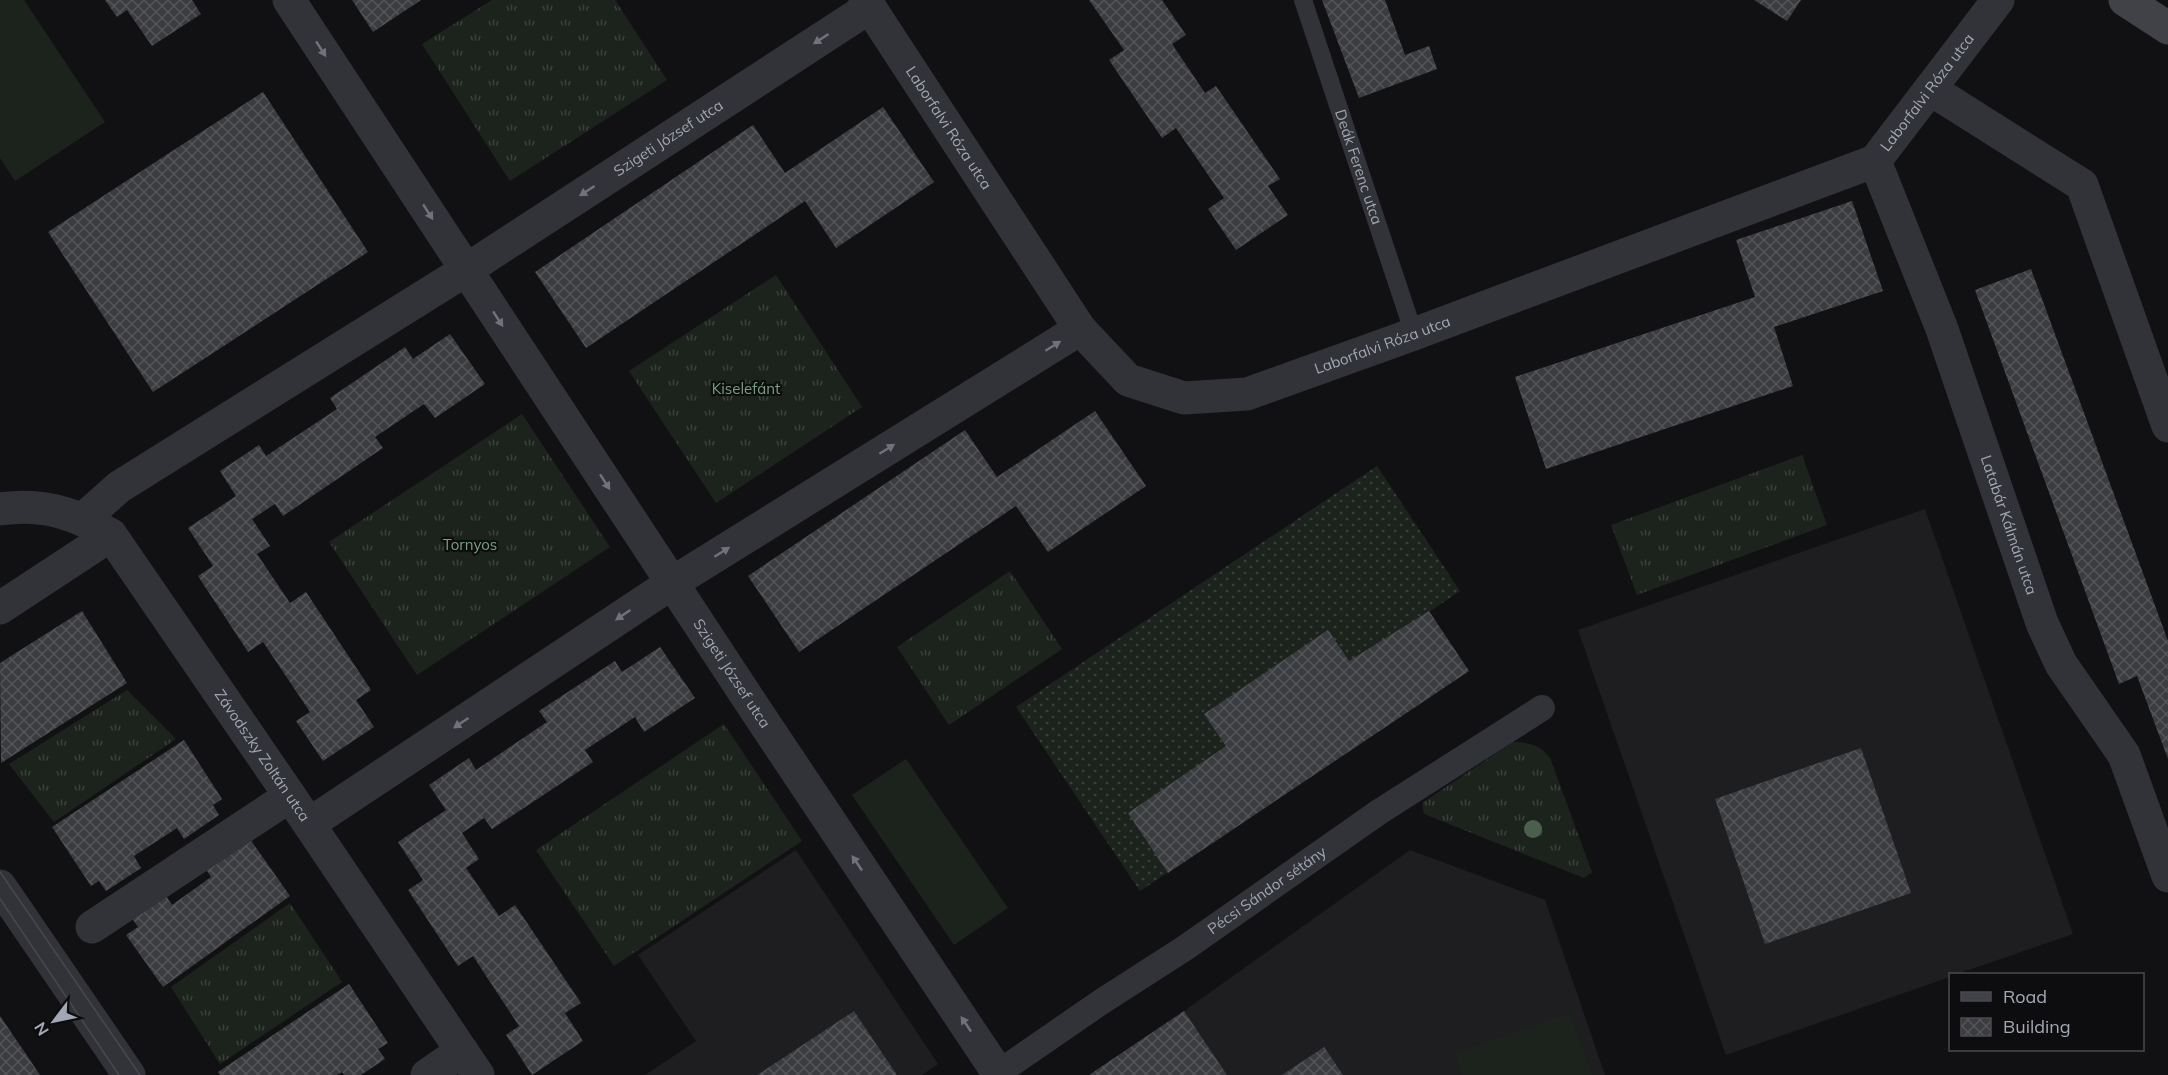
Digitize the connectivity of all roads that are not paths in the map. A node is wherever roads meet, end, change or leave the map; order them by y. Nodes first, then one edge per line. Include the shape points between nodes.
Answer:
1 (289, 0) edge
2 (1303, 0) edge
3 (1998, 0) edge
4 (2124, 0) edge
5 (868, 4) edge
6 (2168, 28) edge
7 (1930, 89) junction
8 (1875, 161) junction
9 (466, 270) junction
10 (1080, 329) junction
11 (1414, 334) junction
12 (2168, 426) edge
13 (0, 509) edge
14 (83, 519) junction
15 (111, 535) junction
16 (672, 583) junction
17 (0, 608) edge
18 (1542, 708) dead end
19 (290, 796) junction
20 (309, 824) junction
21 (2168, 876) edge
22 (0, 886) edge
23 (92, 927) dead end
24 (470, 1063) edge
25 (998, 1074) edge
26 (129, 1075) edge
27 (427, 1075) edge

1 -> 9 street, Szigeti József utca
2 - 11 lane, Deák Ferenc utca
3 - 7 street, Laborfalvi Róza utca
4 - 6 main road
5 -> 9 street, Szigeti József utca
5 - 10 street, Laborfalvi Róza utca
7 - 8 street, Laborfalvi Róza utca
7 - 12 street via 2082,185
8 - 11 street, Laborfalvi Róza utca
8 - 21 street, Latabár Kálmán utca via 1942,329 2042,622 2061,664 2124,755
9 - 14 street via 119,487
9 -> 16 street, Szigeti József utca
10 - 11 street, Laborfalvi Róza utca via 1128,380 1184,398 1247,394
16 -> 10 street
13 - 14 street, Závodszky Zoltán utca via 52,508
14 - 15 street, Závodszky Zoltán utca
15 - 17 street
15 - 19 street, Závodszky Zoltán utca
16 -> 20 street
25 -> 16 street, Szigeti József utca
18 - 25 street, Pécsi Sándor sétány via 1379,812
19 - 20 street, Závodszky Zoltán utca
19 - 23 street
20 - 24 street, Závodszky Zoltán utca
22 - 26 street
24 - 27 street

